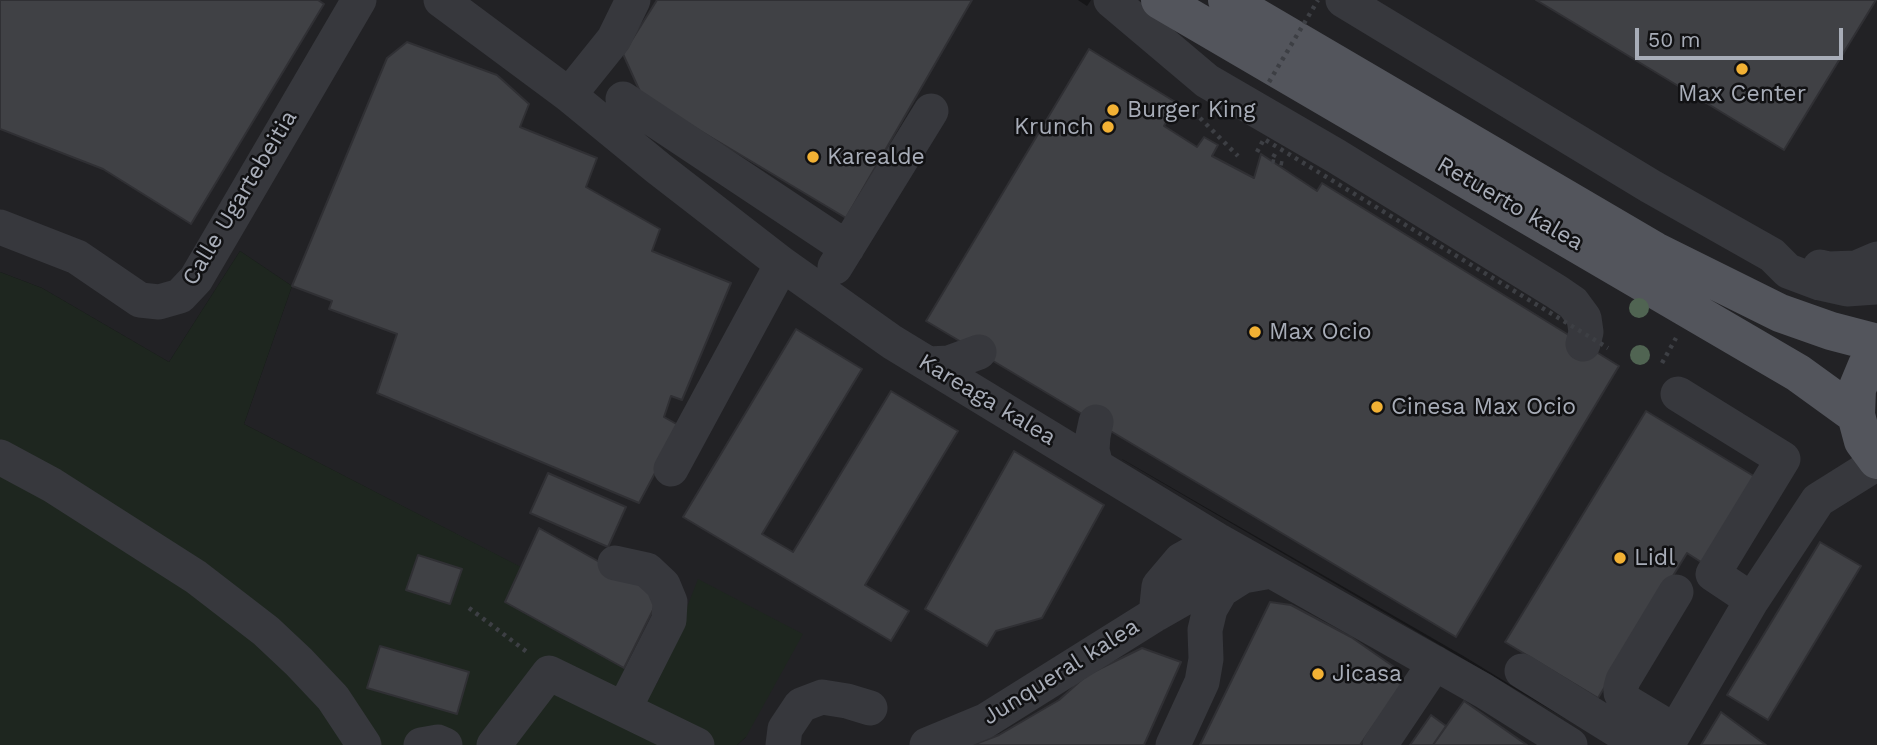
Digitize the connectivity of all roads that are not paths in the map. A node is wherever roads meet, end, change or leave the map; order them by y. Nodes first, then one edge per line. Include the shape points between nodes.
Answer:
1 (359, 0) edge
2 (441, 0) edge
3 (633, 0) edge
4 (1111, 0) edge
5 (1160, 0) edge
6 (1227, 0) edge
7 (1343, 0) edge
8 (1381, 11) edge
9 (569, 95) junction
10 (623, 99) dead end
11 (931, 111) dead end
12 (0, 227) edge
13 (847, 248) junction
14 (1772, 255) junction
15 (1877, 259) edge
16 (782, 264) junction
17 (1877, 287) edge
18 (820, 291) junction
19 (1877, 343) edge
20 (1595, 346) road end
21 (979, 352) dead end
22 (1877, 355) edge
23 (929, 364) junction
24 (1678, 394) dead end
25 (1856, 415) junction
26 (1096, 422) dead end
27 (0, 457) edge
28 (1877, 461) edge
29 (1096, 466) junction
30 (671, 469) dead end
31 (1217, 540) junction
32 (615, 563) dead end
33 (1271, 571) junction
34 (1713, 574) junction
35 (1676, 592) dead end
36 (1752, 600) junction
37 (1156, 614) junction
38 (1205, 630) junction
39 (1435, 663) junction
40 (1522, 671) dead end
41 (1649, 674) dead end
42 (870, 708) dead end
43 (624, 709) junction
44 (1671, 738) edge
45 (364, 745) edge
46 (421, 745) edge
47 (444, 745) edge
48 (494, 745) edge
49 (697, 745) edge
50 (783, 745) edge
51 (927, 745) edge
52 (1172, 745) edge
53 (1380, 745) edge
54 (1570, 745) edge
55 (1641, 745) edge

1 - 12 street, Calle Ugartebeitia via 196,279 180,296 159,302 140,300 77,257
2 - 9 street, Kareaga kalea
3 - 9 street via 614,39
4 - 20 street via 1207,81 1573,303
5 - 25 main road, Retuerto kalea via 1788,367
6 - 19 main road, Retuerto kalea via 1655,251 1780,313
7 - 8 street
8 - 14 street via 1650,186
9 - 16 street, Kareaga kalea
10 - 13 street
11 - 13 street
13 - 18 street
14 - 15 street via 1828,270 1856,268
14 - 17 street via 1788,271 1819,283 1847,289
16 - 18 street, Kareaga kalea
16 - 30 street
18 - 23 street, Kareaga kalea
21 - 23 street via 949,363
22 - 25 main road via 1867,365 1857,389
23 - 29 street, Kareaga kalea
24 - 34 street via 1783,459
25 - 28 main road via 1863,441
26 - 29 street via 1092,450
27 - 45 street via 196,577 266,631 333,698
28 - 36 street via 1818,500
29 - 31 street, Kareaga kalea
31 - 33 street, Kareaga kalea
31 - 37 street, Junqueral kalea via 1181,560 1159,586
32 - 43 street via 647,570 663,585 670,602 669,620
33 - 38 street via 1242,576 1220,590
33 - 39 street, Kareaga kalea
34 - 36 street
34 - 41 street
35 - 44 street via 1621,687 1625,701
36 - 44 street
37 - 38 street, Junqueral kalea via 1178,616
37 - 51 street, Junqueral kalea via 985,722
38 - 52 street via 1202,681
39 - 53 street
39 - 54 street, Kareaga kalea
40 - 55 street
42 - 50 street via 822,697 801,705 785,729
43 - 48 street via 549,673
43 - 49 street
46 - 47 street

